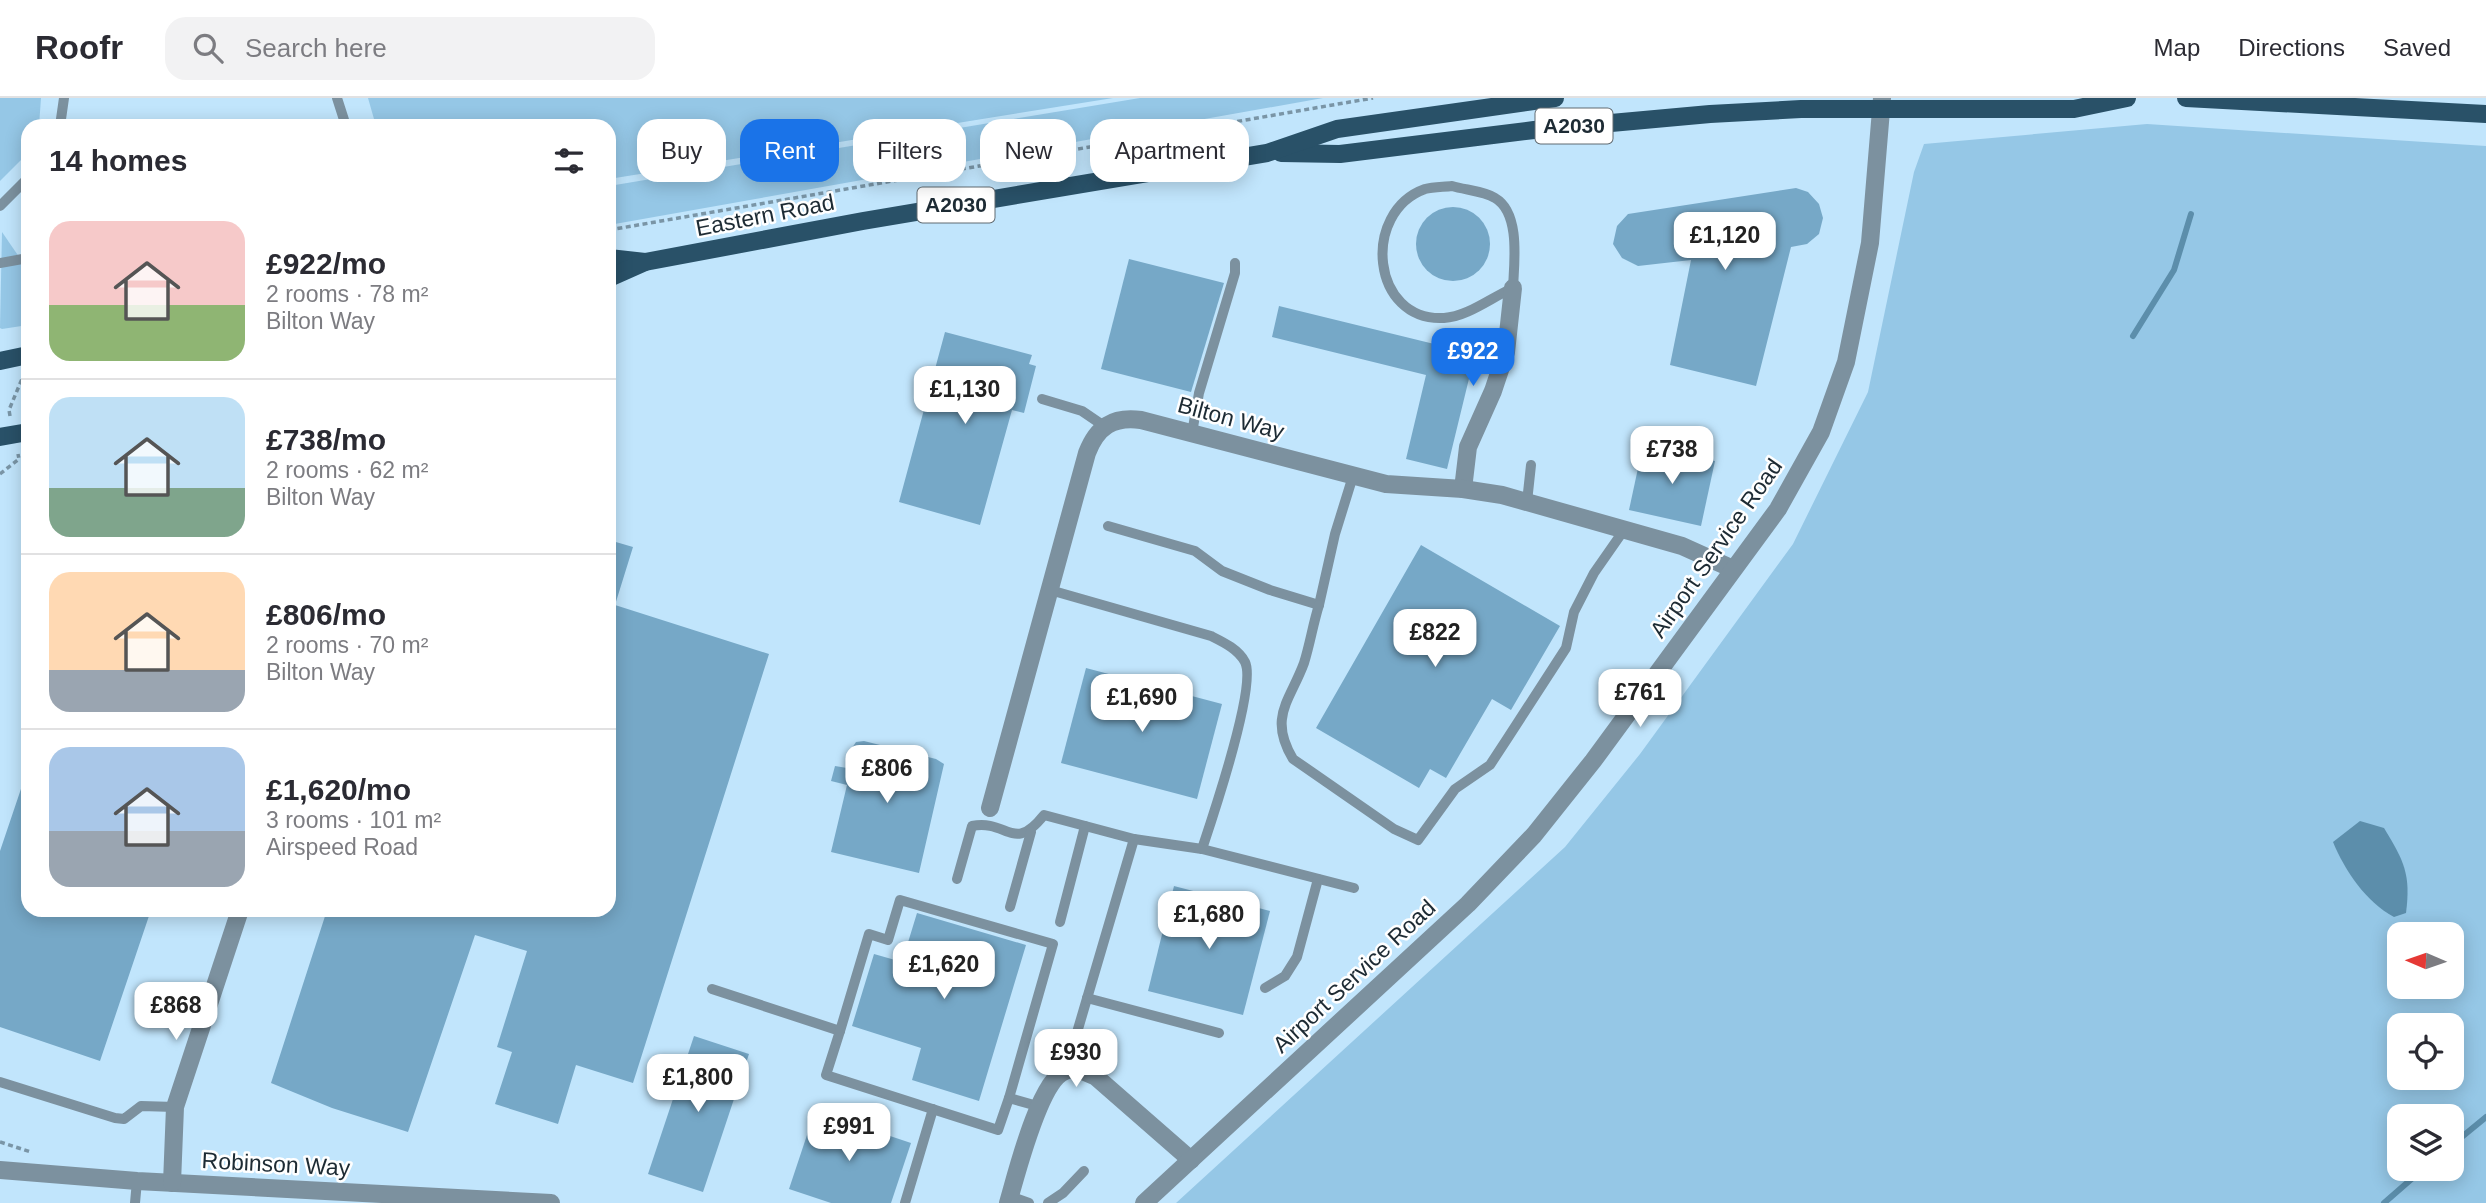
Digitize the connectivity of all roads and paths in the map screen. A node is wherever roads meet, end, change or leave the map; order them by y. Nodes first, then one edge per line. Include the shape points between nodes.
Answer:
1 (64, 98) edge
2 (337, 98) edge
3 (1373, 98) edge
4 (1555, 98) edge
5 (2127, 98) edge
6 (2186, 98) edge
7 (1536, 99) edge
8 (1882, 103) edge
9 (2486, 114) edge
10 (61, 119) edge
11 (344, 119) edge
12 (1267, 153) junction
13 (21, 185) edge
14 (0, 206) edge
15 (616, 229) edge
16 (21, 259) edge
17 (616, 259) edge
18 (645, 262) junction
19 (0, 263) edge
20 (1235, 263) dead end
21 (616, 275) edge
22 (1513, 288) junction
23 (21, 357) edge
24 (0, 360) edge
25 (21, 381) edge
26 (1042, 399) dead end
27 (1104, 426) junction
28 (1192, 433) junction
29 (14, 435) edge
30 (1531, 465) dead end
31 (0, 474) edge
32 (1353, 476) junction
33 (1463, 489) junction
34 (1527, 502) junction
35 (1108, 526) dead end
36 (1625, 530) junction
37 (1733, 569) junction
38 (1050, 590) junction
39 (1319, 605) junction
40 (990, 808) dead end
41 (1085, 826) junction
42 (1031, 832) junction
43 (1134, 839) junction
44 (1202, 849) junction
45 (957, 879) dead end
46 (1318, 879) junction
47 (1354, 888) dead end
48 (1010, 907) dead end
49 (238, 917) edge
50 (1060, 922) dead end
51 (1265, 988) dead end
52 (712, 989) dead end
53 (1087, 998) junction
54 (840, 1031) junction
55 (1219, 1033) dead end
56 (1070, 1069) junction
57 (0, 1082) edge
58 (1009, 1098) junction
59 (175, 1107) junction
60 (1041, 1107) junction
61 (933, 1109) junction
62 (1191, 1160) junction
63 (0, 1170) edge
64 (1084, 1171) dead end
65 (137, 1181) junction
66 (172, 1183) junction
67 (1009, 1199) edge
68 (135, 1203) edge
69 (551, 1203) edge
70 (905, 1203) edge
71 (1029, 1203) edge
72 (1048, 1203) edge
73 (1144, 1203) edge

1 - 10 lane
2 - 11 lane
3 - 15 path
4 - 7 main road, Eastern Road / A2030
5 - 8 main road, Eastern Road / A2030 via 2074,109
6 - 9 main road
7 - 12 main road, Eastern Road / A2030 via 1337,129
8 - 12 main road, Eastern Road / A2030 via 1534,130 1340,154
8 - 37 street, Airport Service Road via 1864,279 1834,401 1801,473
12 - 18 main road, Eastern Road / A2030
13 - 14 lane
16 - 19 lane
17 - 18 main road, Eastern Road / A2030
18 - 21 main road, Eastern Road / A2030
20 - 28 lane
22 - 22 lane via 1447,318 1416,313 1388,286 1382,267 1381,245 1395,212 1425,189 1452,186 1496,198 1512,227
22 - 33 street via 1506,352 1468,447
23 - 24 main road
25 - 29 path via 9,410
26 - 27 lane via 1082,411
27 - 28 street, Bilton Way via 1125,418
27 - 38 street via 1087,453
28 - 32 street, Bilton Way
29 - 31 path via 19,459
30 - 34 lane
32 - 33 street, Bilton Way via 1410,487
32 - 39 lane
33 - 34 street, Bilton Way
34 - 36 street, Bilton Way
35 - 39 lane via 1195,551 1222,571
36 - 37 street, Bilton Way via 1703,553
36 - 39 lane via 1594,573 1574,612 1566,649 1490,765 1455,789 1418,840 1394,829 1293,759 1285,746 1282,710 1300,675
37 - 62 street, Airport Service Road via 1534,835 1468,904
38 - 40 street
38 - 44 lane via 1211,636 1229,645 1245,663 1247,689
41 - 42 lane via 1044,815
41 - 43 lane
41 - 50 lane
42 - 45 lane via 1021,835 981,824 972,826
42 - 48 lane
43 - 44 lane
43 - 53 lane
44 - 46 lane
46 - 47 lane
46 - 51 lane via 1297,957 1285,976
49 - 59 street
52 - 54 lane
53 - 55 lane
53 - 56 lane
54 - 58 lane via 869,934 888,940 900,900 1054,944
54 - 61 lane via 826,1075
56 - 60 street via 1055,1080
56 - 62 street via 1096,1077
57 - 59 lane via 115,1118 124,1119 141,1106
58 - 60 lane
58 - 61 lane via 998,1130
59 - 66 street
60 - 67 street
61 - 70 lane
62 - 73 street, Airport Service Road
63 - 65 street, Robinson Way
64 - 72 lane
65 - 66 street, Robinson Way
65 - 68 lane
66 - 69 street, Robinson Way
67 - 71 lane

